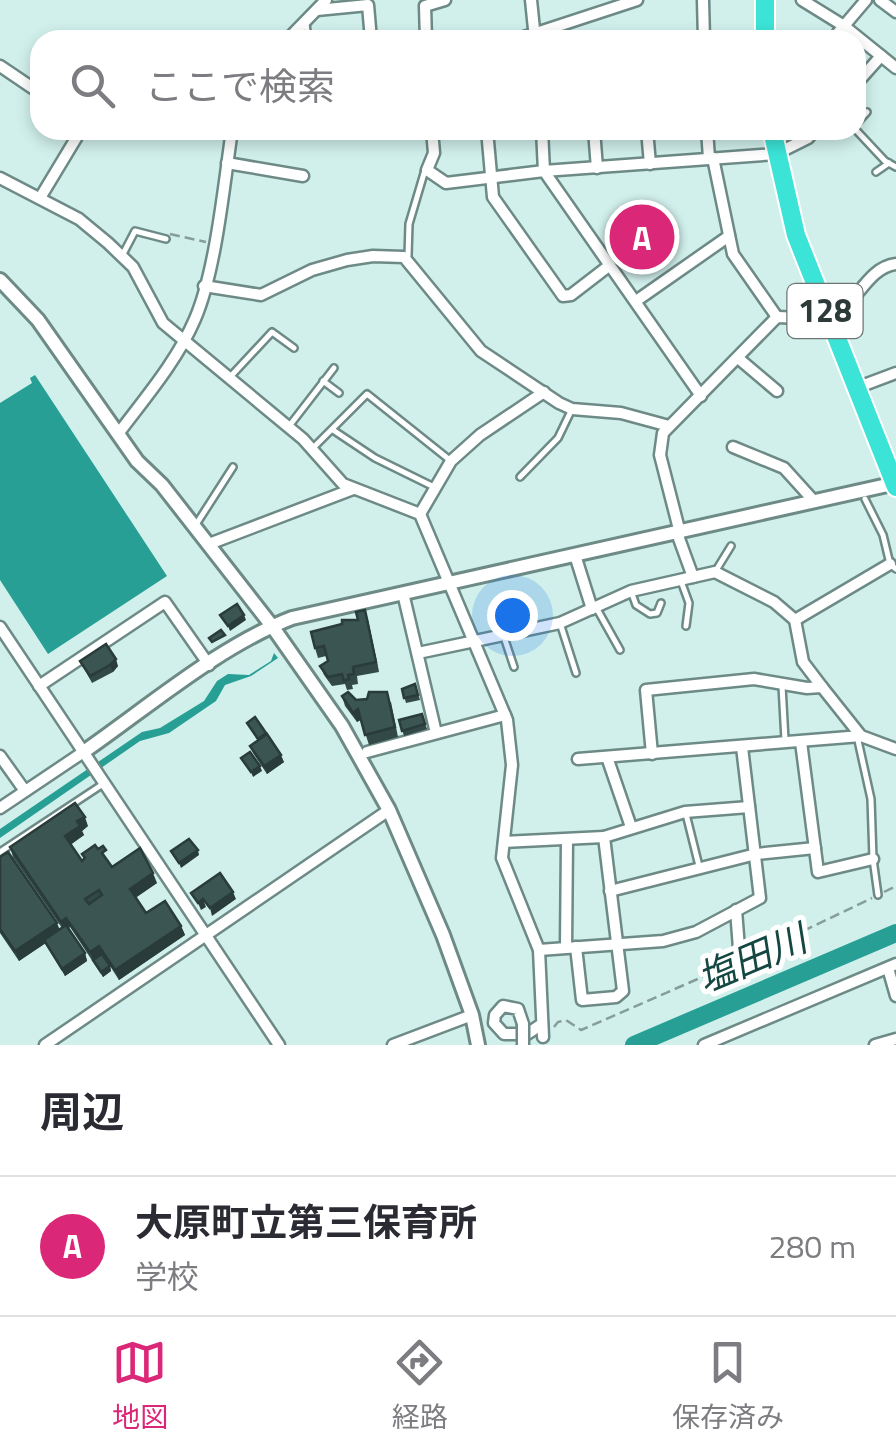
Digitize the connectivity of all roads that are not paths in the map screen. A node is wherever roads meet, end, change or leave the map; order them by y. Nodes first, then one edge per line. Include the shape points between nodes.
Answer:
1 (326, 0) edge
2 (445, 0) edge
3 (531, 0) edge
4 (637, 0) edge
5 (703, 0) edge
6 (764, 0) edge
7 (802, 0) edge
8 (866, 0) edge
9 (880, 0) edge
10 (425, 3) edge
11 (317, 10) junction
12 (896, 12) edge
13 (306, 21) junction
14 (844, 26) junction
15 (297, 30) edge
16 (307, 30) edge
17 (369, 30) edge
18 (426, 30) edge
19 (534, 30) edge
20 (554, 30) edge
21 (703, 30) edge
22 (765, 30) edge
23 (841, 30) edge
24 (849, 30) edge
25 (866, 44) edge
26 (881, 56) junction
27 (0, 66) edge
28 (896, 68) edge
29 (866, 73) edge
30 (30, 86) edge
31 (866, 137) edge
32 (75, 140) edge
33 (230, 140) edge
34 (433, 140) edge
35 (488, 140) edge
36 (542, 140) edge
37 (595, 140) edge
38 (648, 140) edge
39 (708, 140) edge
40 (774, 140) edge
41 (804, 140) edge
42 (776, 154) junction
43 (711, 158) junction
44 (227, 163) junction
45 (650, 164) junction
46 (893, 165) edge
47 (597, 168) junction
48 (427, 170) junction
49 (544, 171) junction
50 (876, 172) dead end
51 (303, 176) dead end
52 (0, 178) edge
53 (491, 179) junction
54 (40, 198) junction
55 (729, 236) junction
56 (166, 239) road end
57 (122, 256) junction
58 (408, 259) junction
59 (896, 264) edge
60 (610, 265) junction
61 (0, 280) edge
62 (204, 286) junction
63 (636, 301) junction
64 (777, 317) junction
65 (827, 318) junction
66 (183, 338) junction
67 (294, 348) dead end
68 (738, 358) junction
69 (334, 368) dead end
70 (896, 373) edge
71 (230, 378) junction
72 (323, 381) junction
73 (855, 388) junction
74 (776, 390) dead end
75 (544, 392) junction
76 (339, 393) dead end
77 (701, 396) junction
78 (572, 409) junction
79 (289, 426) junction
80 (669, 426) junction
81 (333, 430) junction
82 (118, 434) junction
83 (733, 447) dead end
84 (312, 448) junction
85 (451, 461) junction
86 (233, 467) dead end
87 (520, 477) dead end
88 (896, 484) edge
89 (434, 487) junction
90 (354, 489) junction
91 (865, 499) dead end
92 (813, 500) junction
93 (420, 514) junction
94 (195, 526) junction
95 (678, 533) junction
96 (209, 544) junction
97 (731, 546) dead end
98 (575, 555) junction
99 (893, 566) edge
100 (714, 572) junction
101 (693, 577) junction
102 (680, 581) junction
103 (449, 582) junction
104 (630, 591) junction
105 (403, 592) junction
106 (661, 603) dead end
107 (594, 608) junction
108 (795, 620) junction
109 (560, 624) junction
110 (272, 626) junction
111 (686, 626) dead end
112 (0, 627) edge
113 (504, 637) junction
114 (476, 643) junction
115 (620, 650) dead end
116 (418, 653) junction
117 (209, 665) junction
118 (514, 667) dead end
119 (576, 673) dead end
120 (782, 683) junction
121 (38, 686) junction
122 (822, 687) junction
123 (505, 715) junction
124 (436, 733) junction
125 (859, 736) junction
126 (802, 742) junction
127 (785, 743) junction
128 (742, 747) junction
129 (896, 750) edge
130 (367, 752) dead end
131 (652, 754) junction
132 (0, 756) edge
133 (607, 757) junction
134 (86, 758) junction
135 (578, 759) dead end
136 (102, 783) junction
137 (24, 792) junction
138 (0, 808) edge
139 (749, 808) junction
140 (388, 810) junction
141 (685, 812) junction
142 (631, 827) junction
143 (604, 837) junction
144 (567, 840) junction
145 (504, 842) junction
146 (815, 848) junction
147 (0, 852) edge
148 (756, 854) junction
149 (873, 859) junction
150 (700, 869) junction
151 (610, 891) junction
152 (878, 895) road end
153 (736, 910) junction
154 (204, 936) junction
155 (616, 943) junction
156 (571, 947) junction
157 (539, 950) junction
158 (740, 961) road end
159 (892, 966) edge
160 (896, 996) edge
161 (472, 1014) junction
162 (896, 1039) edge
163 (724, 1042) edge
164 (45, 1045) edge
165 (278, 1045) edge
166 (393, 1045) edge
167 (478, 1045) edge
168 (523, 1045) edge
169 (704, 1045) edge
170 (876, 1045) edge

1 - 11 street
2 - 10 street
3 - 19 street
4 - 20 street
5 - 21 street
6 - 22 highway
7 - 14 street
8 - 14 street
9 - 12 street
10 - 18 street
11 - 13 street
11 - 17 street via 368,5
13 - 15 street
13 - 16 lane
14 - 23 street
14 - 24 street
25 - 26 street
26 - 28 street
26 - 29 street
27 - 30 street
31 - 46 lane
32 - 54 street
33 - 44 street
34 - 48 street
35 - 53 street
36 - 49 street
37 - 47 street
38 - 45 street
39 - 43 street
40 - 42 highway, 128
41 - 42 street
42 - 43 street
42 - 65 highway, 128
43 - 45 street
43 - 55 street
44 - 51 street
44 - 62 street
45 - 47 street
46 - 50 lane
47 - 49 street
48 - 53 street via 446,183
48 - 58 lane via 409,224
49 - 53 street
49 - 60 street
52 - 54 street
53 - 60 street via 493,197 563,296
54 - 57 street via 79,219
55 - 63 street
55 - 64 street
56 - 57 lane via 136,231
57 - 66 street via 163,322
58 - 62 street via 348,260 261,294
58 - 75 street via 481,352
59 - 65 street via 880,270
60 - 63 street
61 - 82 street via 38,320
62 - 66 street
63 - 77 street
64 - 65 street
64 - 68 street
65 - 73 highway, 128
66 - 71 street
66 - 82 street
67 - 71 lane via 272,332
68 - 74 street
68 - 77 street
69 - 72 lane
70 - 73 street
71 - 79 street
72 - 76 lane
72 - 79 lane
73 - 88 highway, 128
75 - 78 street
75 - 85 street
77 - 80 street
78 - 80 street
78 - 87 lane via 558,438
79 - 84 street
80 - 95 street via 659,441 660,455
81 - 84 lane
81 - 85 lane via 367,394
81 - 89 lane
82 - 94 street
83 - 92 street via 784,468
84 - 90 street
85 - 89 street
86 - 94 lane
88 - 92 street
89 - 93 street
90 - 93 street
90 - 96 street
91 - 99 lane
92 - 95 street
93 - 103 street
94 - 96 street
95 - 98 street
95 - 101 street
96 - 110 street
97 - 100 lane
98 - 103 street
98 - 107 street
99 - 108 street
100 - 101 street
100 - 108 street
101 - 102 street
102 - 104 street
102 - 111 lane via 689,604
103 - 105 street
103 - 114 street
104 - 106 lane via 650,614
104 - 107 street
105 - 110 street
105 - 116 street
107 - 109 street
107 - 115 lane
108 - 122 street via 803,662
109 - 113 street
109 - 119 lane
110 - 117 street
110 - 140 street via 342,726
112 - 121 street
113 - 114 street
113 - 118 lane
114 - 116 street
114 - 123 street
116 - 124 street
117 - 121 street via 165,602
117 - 134 street
120 - 122 street
120 - 127 lane
120 - 131 street via 646,690
121 - 134 street
122 - 125 street
123 - 124 street
123 - 145 street via 512,765
124 - 130 street
125 - 126 street
125 - 129 street
125 - 149 lane
126 - 127 street
126 - 146 street
127 - 128 street
128 - 131 street
128 - 139 street
131 - 133 street
132 - 137 street
133 - 135 street
133 - 142 street
134 - 136 street
134 - 137 street
136 - 147 lane
136 - 154 street
137 - 138 street
139 - 141 street
139 - 148 street
140 - 154 street
140 - 161 street
141 - 142 street
141 - 150 lane
142 - 143 street
143 - 144 street
143 - 151 street
144 - 145 street
144 - 156 street
145 - 157 street via 502,858
146 - 148 street
146 - 149 street via 818,872
148 - 150 street
148 - 153 street via 760,898
149 - 152 lane
150 - 151 street
151 - 155 street
153 - 155 street via 696,932
153 - 158 street
154 - 164 street
154 - 165 street
155 - 156 street
155 - 156 street via 623,991 616,997 582,1000
156 - 157 street
157 - 168 street, bridge via 542,1030 528,1034 504,1034 495,1014 503,1006 518,1009 523,1024
159 - 160 street
159 - 163 street
161 - 166 street
161 - 167 street
162 - 170 street
163 - 169 street

